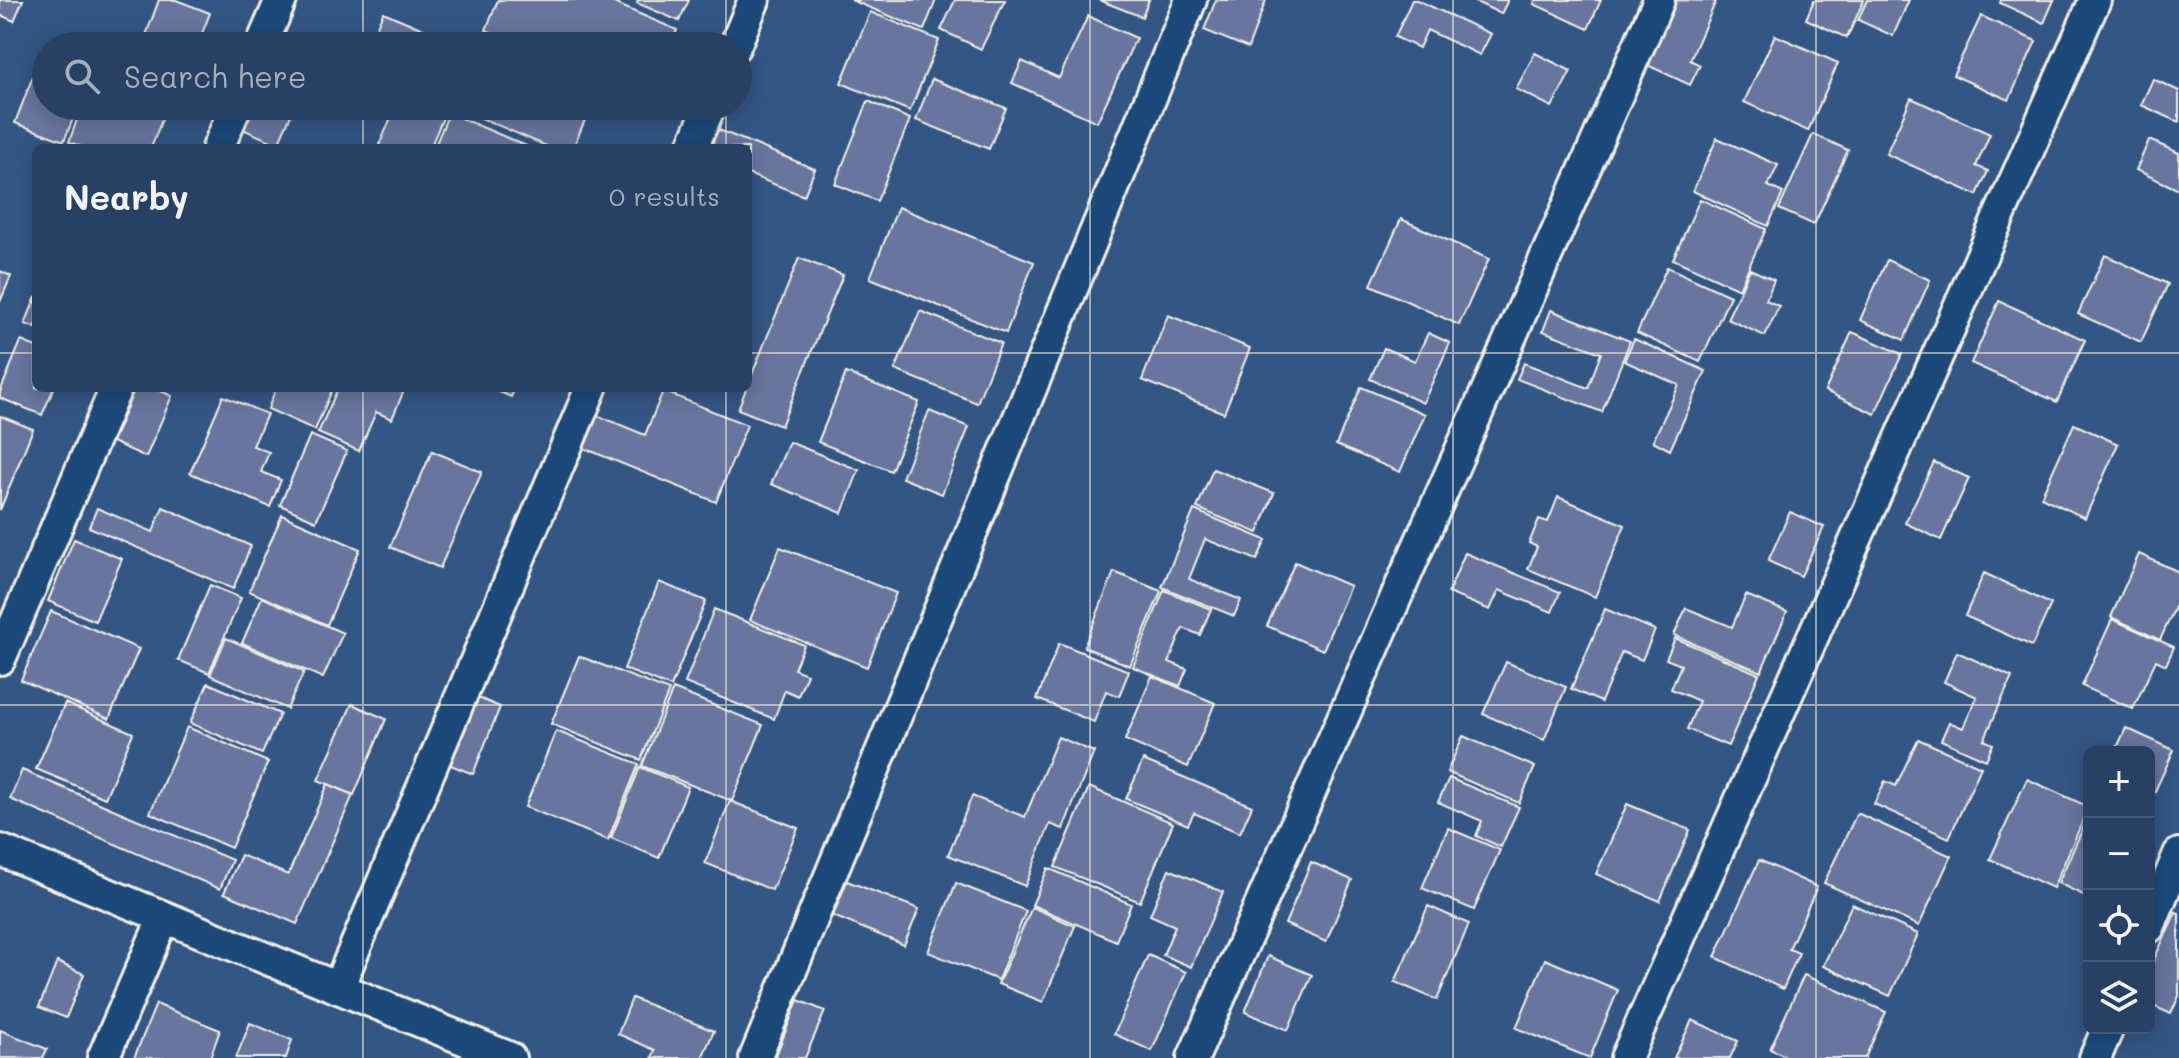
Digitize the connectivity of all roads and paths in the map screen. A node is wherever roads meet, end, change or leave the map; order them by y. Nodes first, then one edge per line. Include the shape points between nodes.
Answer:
1 (281, 0) edge
2 (754, 0) edge
3 (1191, 0) edge
4 (1659, 0) edge
5 (2095, 0) edge
6 (267, 32) edge
7 (741, 32) edge
8 (230, 120) edge
9 (704, 120) edge
10 (220, 144) edge
11 (694, 144) edge
12 (114, 392) edge
13 (589, 392) edge
14 (0, 659) edge
15 (0, 850) edge
16 (2179, 854) edge
17 (2155, 912) edge
18 (164, 917) junction
19 (338, 988) junction
20 (2105, 1034) edge
21 (103, 1058) edge
22 (510, 1058) edge
23 (755, 1058) edge
24 (1193, 1058) edge
25 (1626, 1058) edge
26 (2095, 1058) edge

1 - 6 street
2 - 7 street
3 - 23 street
4 - 24 street
5 - 25 street
8 - 10 street
9 - 11 street
12 - 14 street
13 - 19 street
15 - 18 street
16 - 17 street
18 - 19 street
18 - 21 street
19 - 22 street
20 - 26 street

